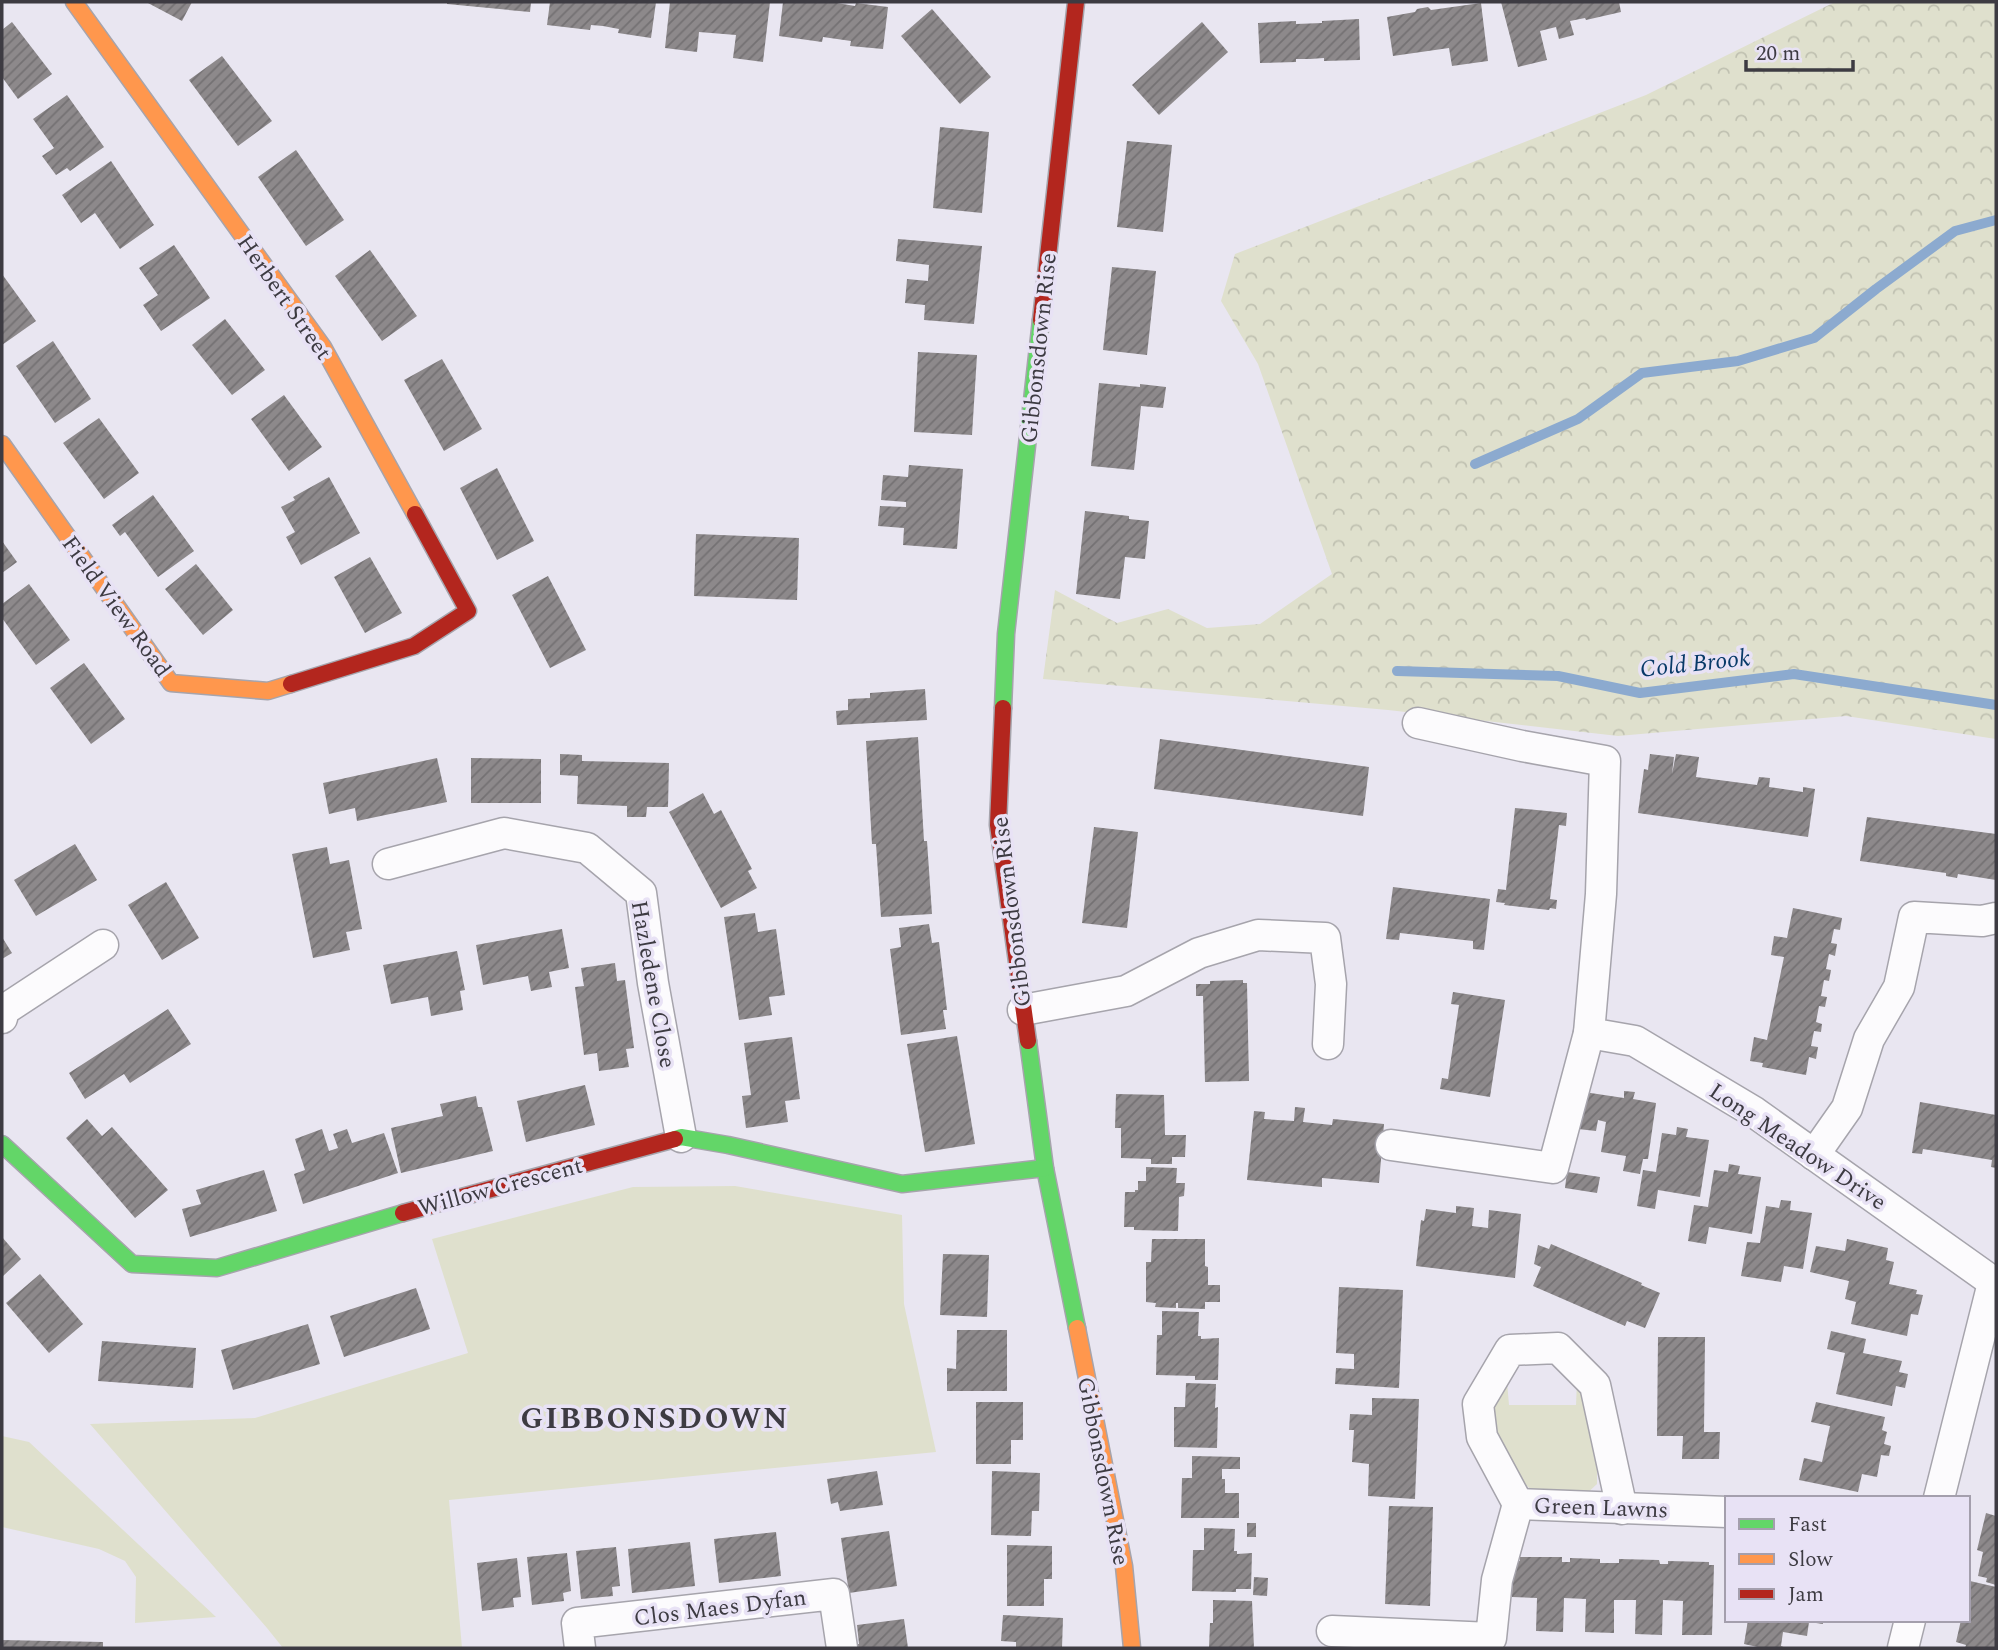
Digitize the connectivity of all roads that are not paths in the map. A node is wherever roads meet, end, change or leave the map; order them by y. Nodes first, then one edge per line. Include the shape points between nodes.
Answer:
1 (74, 2) edge
2 (1076, 2) edge
3 (2, 444) edge
4 (468, 611) joint
5 (1418, 723) dead end
6 (388, 864) dead end
7 (1996, 918) edge
8 (103, 944) dead end
9 (1023, 1010) junction
10 (2, 1018) edge
11 (1589, 1032) junction
12 (1328, 1044) dead end
13 (681, 1137) junction
14 (2, 1144) edge
15 (1391, 1145) dead end
16 (1814, 1155) junction
17 (1045, 1168) junction
18 (1995, 1284) edge
19 (1941, 1496) edge
20 (1518, 1504) junction
21 (1622, 1509) junction
22 (1725, 1511) edge
23 (1910, 1622) edge
24 (1332, 1631) dead end
25 (580, 1648) edge
26 (842, 1648) edge
27 (1132, 1648) edge
28 (1903, 1648) edge

1 - 4 street, Herbert Street via 323,347
2 - 9 street, Gibbonsdown Rise via 1006,634 998,825
3 - 4 street, Field View Road via 171,683 268,691 414,646
5 - 11 street via 1605,761 1601,894
6 - 13 street, Hazledene Close via 504,833 587,848 641,893
7 - 16 street via 1914,917 1899,987 1868,1039 1847,1108
8 - 10 street via 4,1010
9 - 12 street via 1126,991 1199,953 1258,934 1325,938 1331,984
9 - 17 street, Gibbonsdown Rise
11 - 15 street via 1553,1168
11 - 16 street, Long Meadow Drive via 1634,1041 1754,1112
13 - 14 street, Willow Crescent via 217,1268 132,1264
13 - 17 street, Willow Crescent via 902,1184
16 - 18 street, Long Meadow Drive
17 - 27 street, Gibbonsdown Rise via 1124,1566
18 - 19 street
20 - 21 street, Green Lawns
20 - 21 street via 1482,1437 1478,1404 1510,1350 1558,1348 1595,1385
20 - 24 street, Green Lawns via 1497,1580 1491,1638
21 - 22 street, Green Lawns
23 - 28 street
25 - 26 street, Clos Maes Dyfan via 577,1623 834,1594

